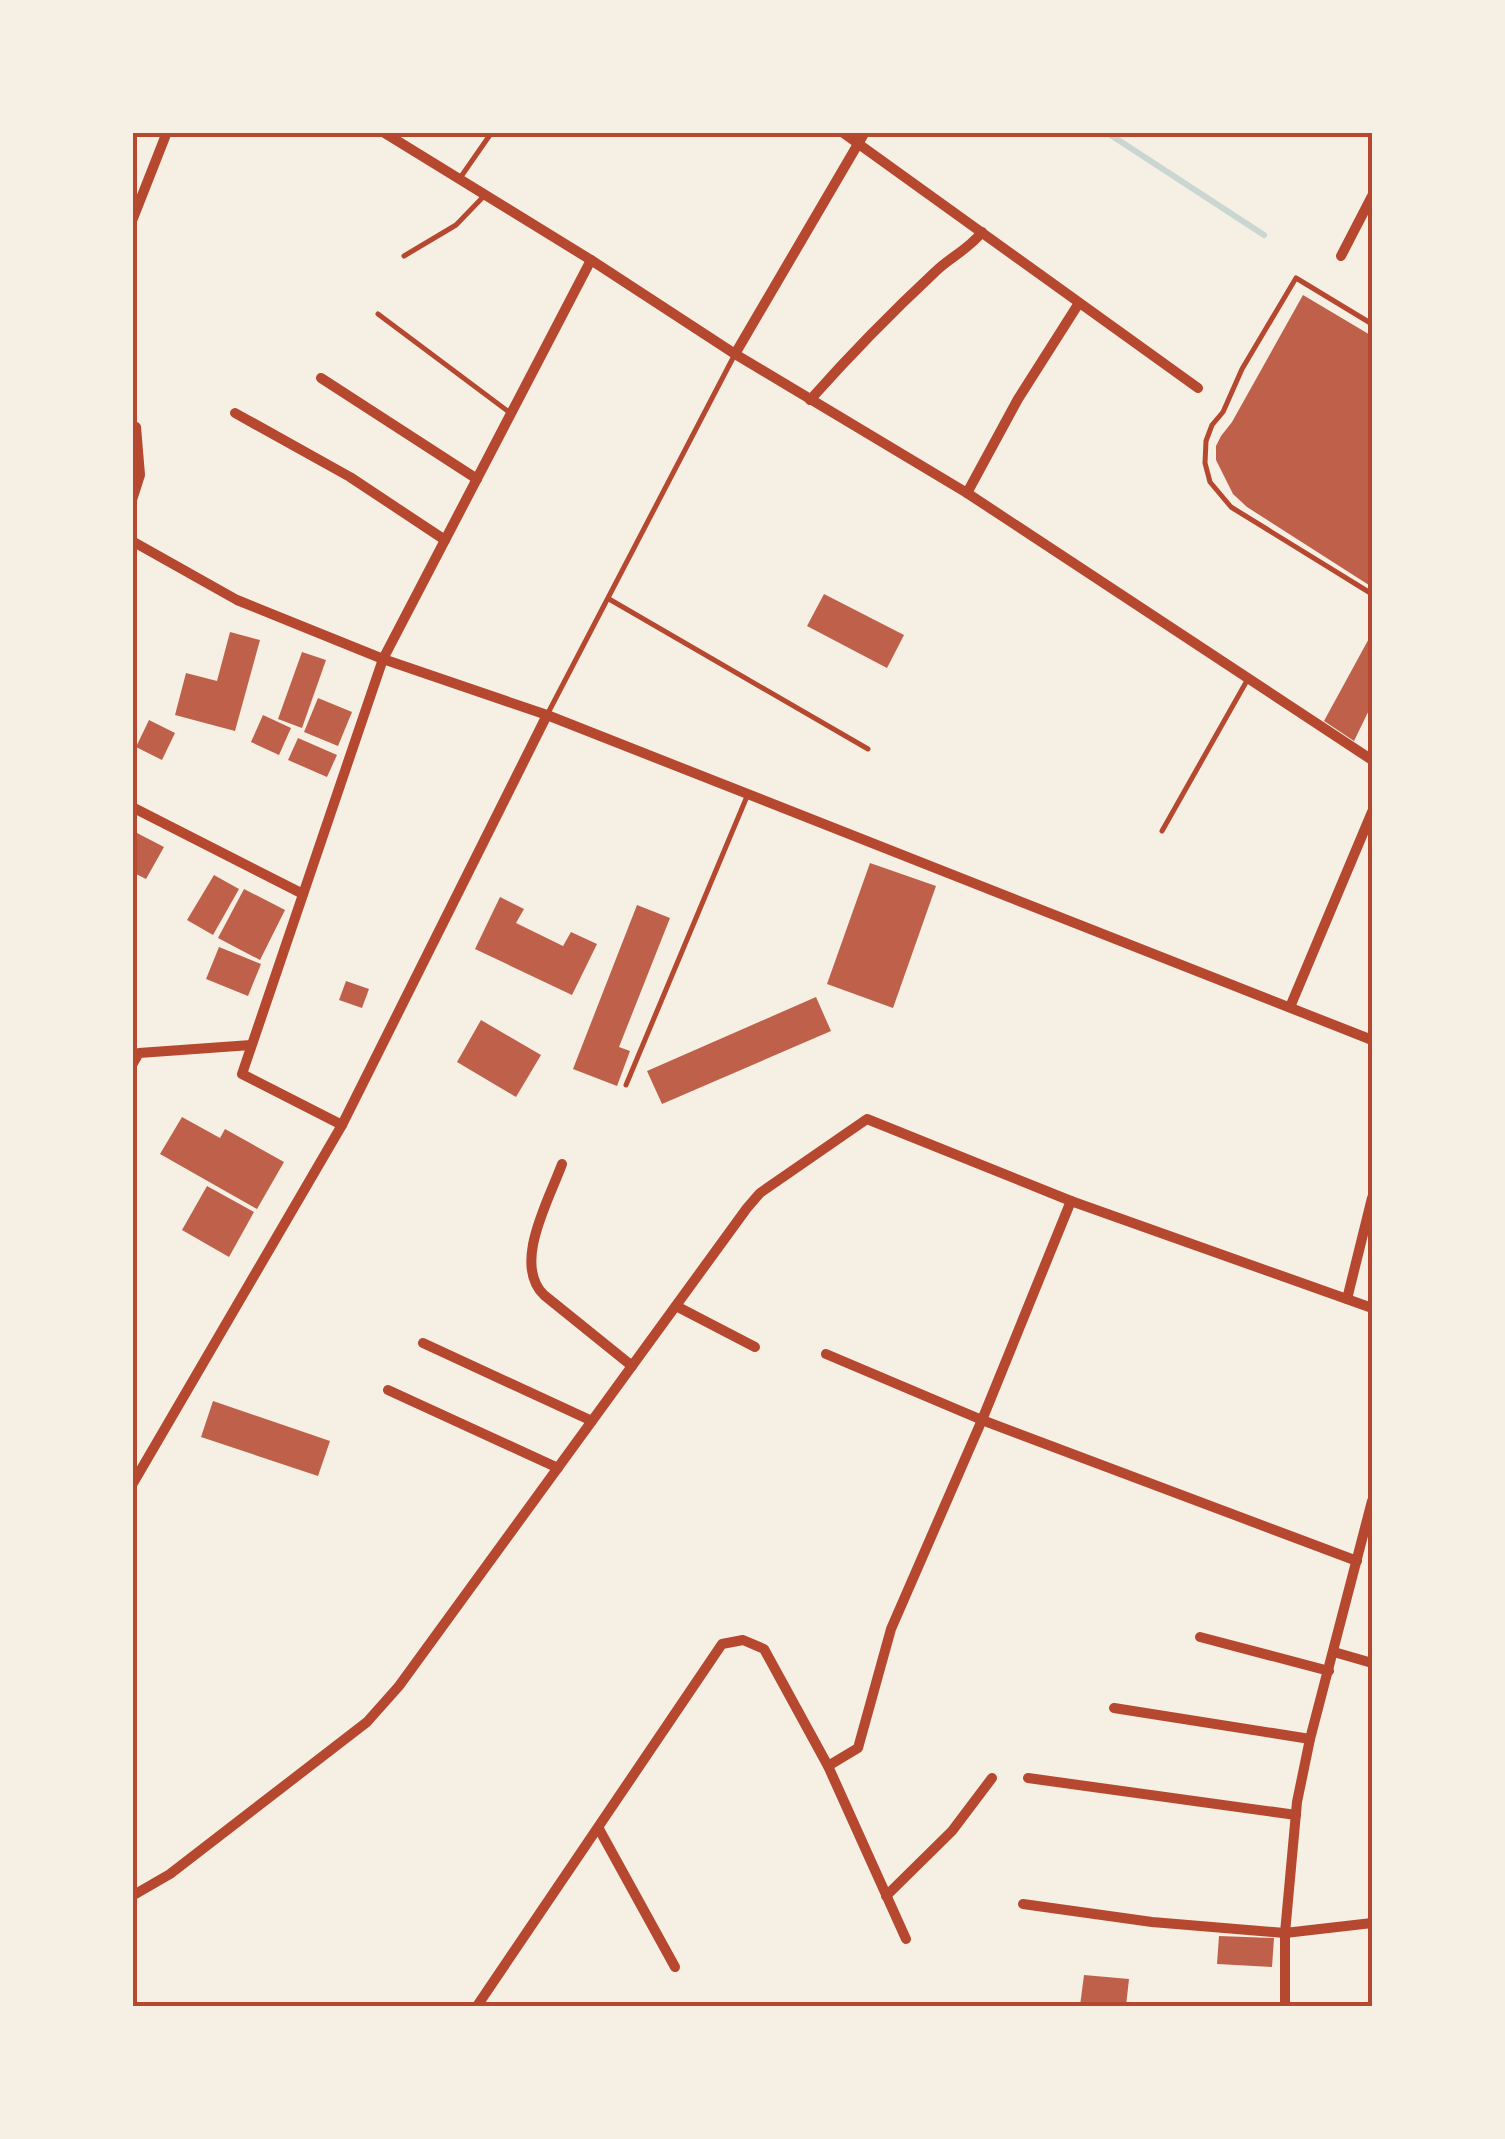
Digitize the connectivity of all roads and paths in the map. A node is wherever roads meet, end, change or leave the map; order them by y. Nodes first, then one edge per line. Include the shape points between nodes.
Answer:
1 (167, 132) edge
2 (383, 132) edge
3 (492, 132) edge
4 (842, 132) edge
5 (865, 132) edge
6 (859, 144) junction
7 (460, 178) junction
8 (486, 194) junction
9 (1372, 196) edge
10 (132, 220) edge
11 (982, 232) junction
12 (404, 256) dead end
13 (1341, 256) dead end
14 (591, 260) junction
15 (1079, 302) junction
16 (378, 314) dead end
17 (1372, 324) edge
18 (735, 354) junction
19 (321, 378) dead end
20 (1198, 388) dead end
21 (810, 400) junction
22 (235, 413) dead end
23 (511, 414) junction
24 (136, 427) dead end
25 (477, 479) junction
26 (967, 494) junction
27 (132, 500) edge
28 (445, 540) junction
29 (132, 541) edge
30 (1372, 594) edge
31 (609, 599) junction
32 (383, 659) junction
33 (1249, 677) junction
34 (547, 715) junction
35 (868, 749) dead end
36 (1372, 760) edge
37 (748, 794) junction
38 (132, 807) edge
39 (1372, 812) edge
40 (1162, 831) dead end
41 (303, 894) junction
42 (1290, 1006) junction
43 (1372, 1040) edge
44 (250, 1045) junction
45 (132, 1065) edge
46 (626, 1085) dead end
47 (342, 1126) junction
48 (562, 1164) dead end
49 (1372, 1198) edge
50 (1070, 1201) junction
51 (1347, 1299) junction
52 (676, 1306) junction
53 (1372, 1308) edge
54 (423, 1343) dead end
55 (755, 1347) dead end
56 (826, 1354) dead end
57 (632, 1366) junction
58 (388, 1390) dead end
59 (982, 1420) junction
60 (592, 1421) junction
61 (558, 1468) junction
62 (132, 1485) edge
63 (1372, 1505) edge
64 (1357, 1561) junction
65 (1200, 1637) dead end
66 (1334, 1652) junction
67 (1372, 1663) edge
68 (1329, 1671) junction
69 (1114, 1708) dead end
70 (1310, 1739) junction
71 (828, 1766) junction
72 (992, 1778) dead end
73 (1028, 1778) dead end
74 (1296, 1815) junction
75 (600, 1829) junction
76 (132, 1896) edge
77 (886, 1896) junction
78 (1023, 1904) dead end
79 (1372, 1923) edge
80 (1285, 1932) junction
81 (906, 1939) dead end
82 (675, 1967) dead end
83 (477, 2006) edge
84 (1284, 2006) edge

1 - 10 street
2 - 7 street
3 - 7 lane
4 - 6 street
5 - 6 street
6 - 11 street
6 - 18 street
7 - 8 street
8 - 12 lane via 456,225
8 - 14 street
9 - 13 street
11 - 15 street
11 - 21 street via 892,311
14 - 18 street
14 - 23 street
15 - 20 street
15 - 26 street
16 - 23 lane
17 - 30 lane via 1296,278 1212,425 1206,463 1210,482 1231,507
18 - 21 street
18 - 31 lane
19 - 25 street
21 - 26 street
22 - 28 street
23 - 25 street
24 - 27 street via 140,474
25 - 28 street
26 - 33 street
28 - 32 street
29 - 32 street via 238,600
31 - 34 lane
31 - 35 lane
32 - 34 street
32 - 41 street
33 - 36 street
33 - 40 lane
34 - 37 street
34 - 47 street
37 - 42 street
37 - 46 lane
38 - 41 street
39 - 42 street
41 - 44 street
42 - 43 street
44 - 45 street via 139,1053
44 - 47 street via 242,1074
47 - 62 street
48 - 57 street via 534,1242 532,1277 544,1295
49 - 51 street
50 - 51 street
50 - 52 street via 866,1119 760,1192
50 - 59 street
51 - 53 street
52 - 55 street
52 - 57 street
54 - 60 street
56 - 59 street
57 - 60 street
58 - 61 street
59 - 64 street
59 - 71 street via 891,1629 858,1748
60 - 61 street
61 - 76 street via 367,1722
63 - 64 street
64 - 66 street
65 - 68 street
66 - 67 street
66 - 68 street
68 - 70 street
69 - 70 street
70 - 74 street
71 - 75 street via 764,1648 732,1641 722,1644 696,1679
71 - 77 street
72 - 77 street via 952,1831
73 - 74 street
74 - 80 street
75 - 82 street
75 - 83 street
77 - 81 street
78 - 80 street
79 - 80 street
80 - 84 street

